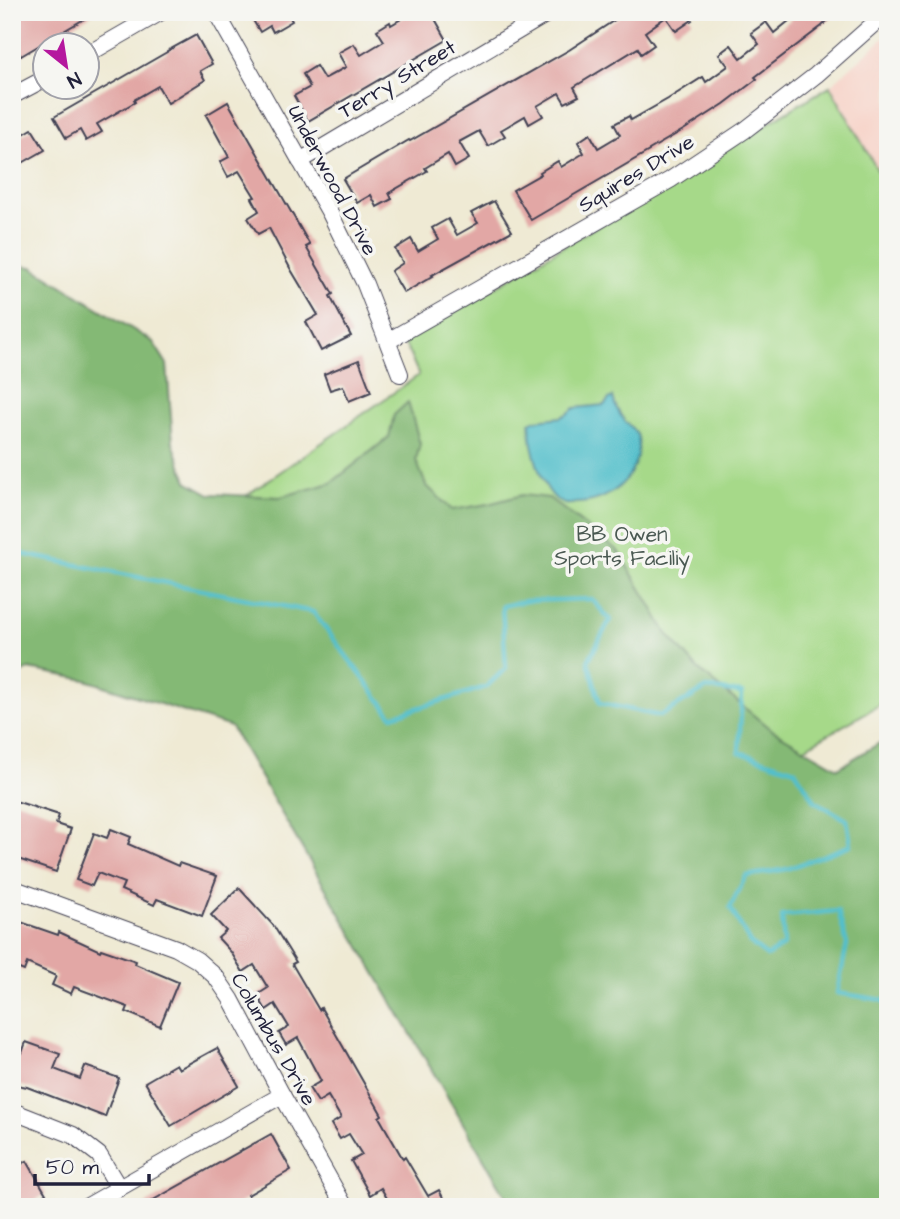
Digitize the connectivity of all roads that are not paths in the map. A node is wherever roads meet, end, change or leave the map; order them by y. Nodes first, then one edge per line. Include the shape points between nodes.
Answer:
1 (161, 12) edge
2 (216, 12) edge
3 (550, 12) edge
4 (887, 12) edge
5 (102, 46) edge
6 (32, 85) edge
7 (12, 96) edge
8 (300, 161) junction
9 (387, 341) junction
10 (400, 374) dead end
11 (12, 888) edge
12 (282, 1096) junction
13 (12, 1111) edge
14 (119, 1188) junction
15 (86, 1207) edge
16 (345, 1207) edge

1 - 5 street
2 - 8 street, Underwood Drive
3 - 8 street, Terry Street
4 - 9 street, Squires Drive via 816,75 670,180
6 - 7 street
8 - 9 street, Underwood Drive via 347,246
9 - 10 street, Underwood Drive
11 - 12 street, Columbus Drive via 176,948 197,960 231,999
12 - 14 street
12 - 16 street, Columbus Drive
13 - 14 street via 73,1135 99,1155
14 - 15 street

